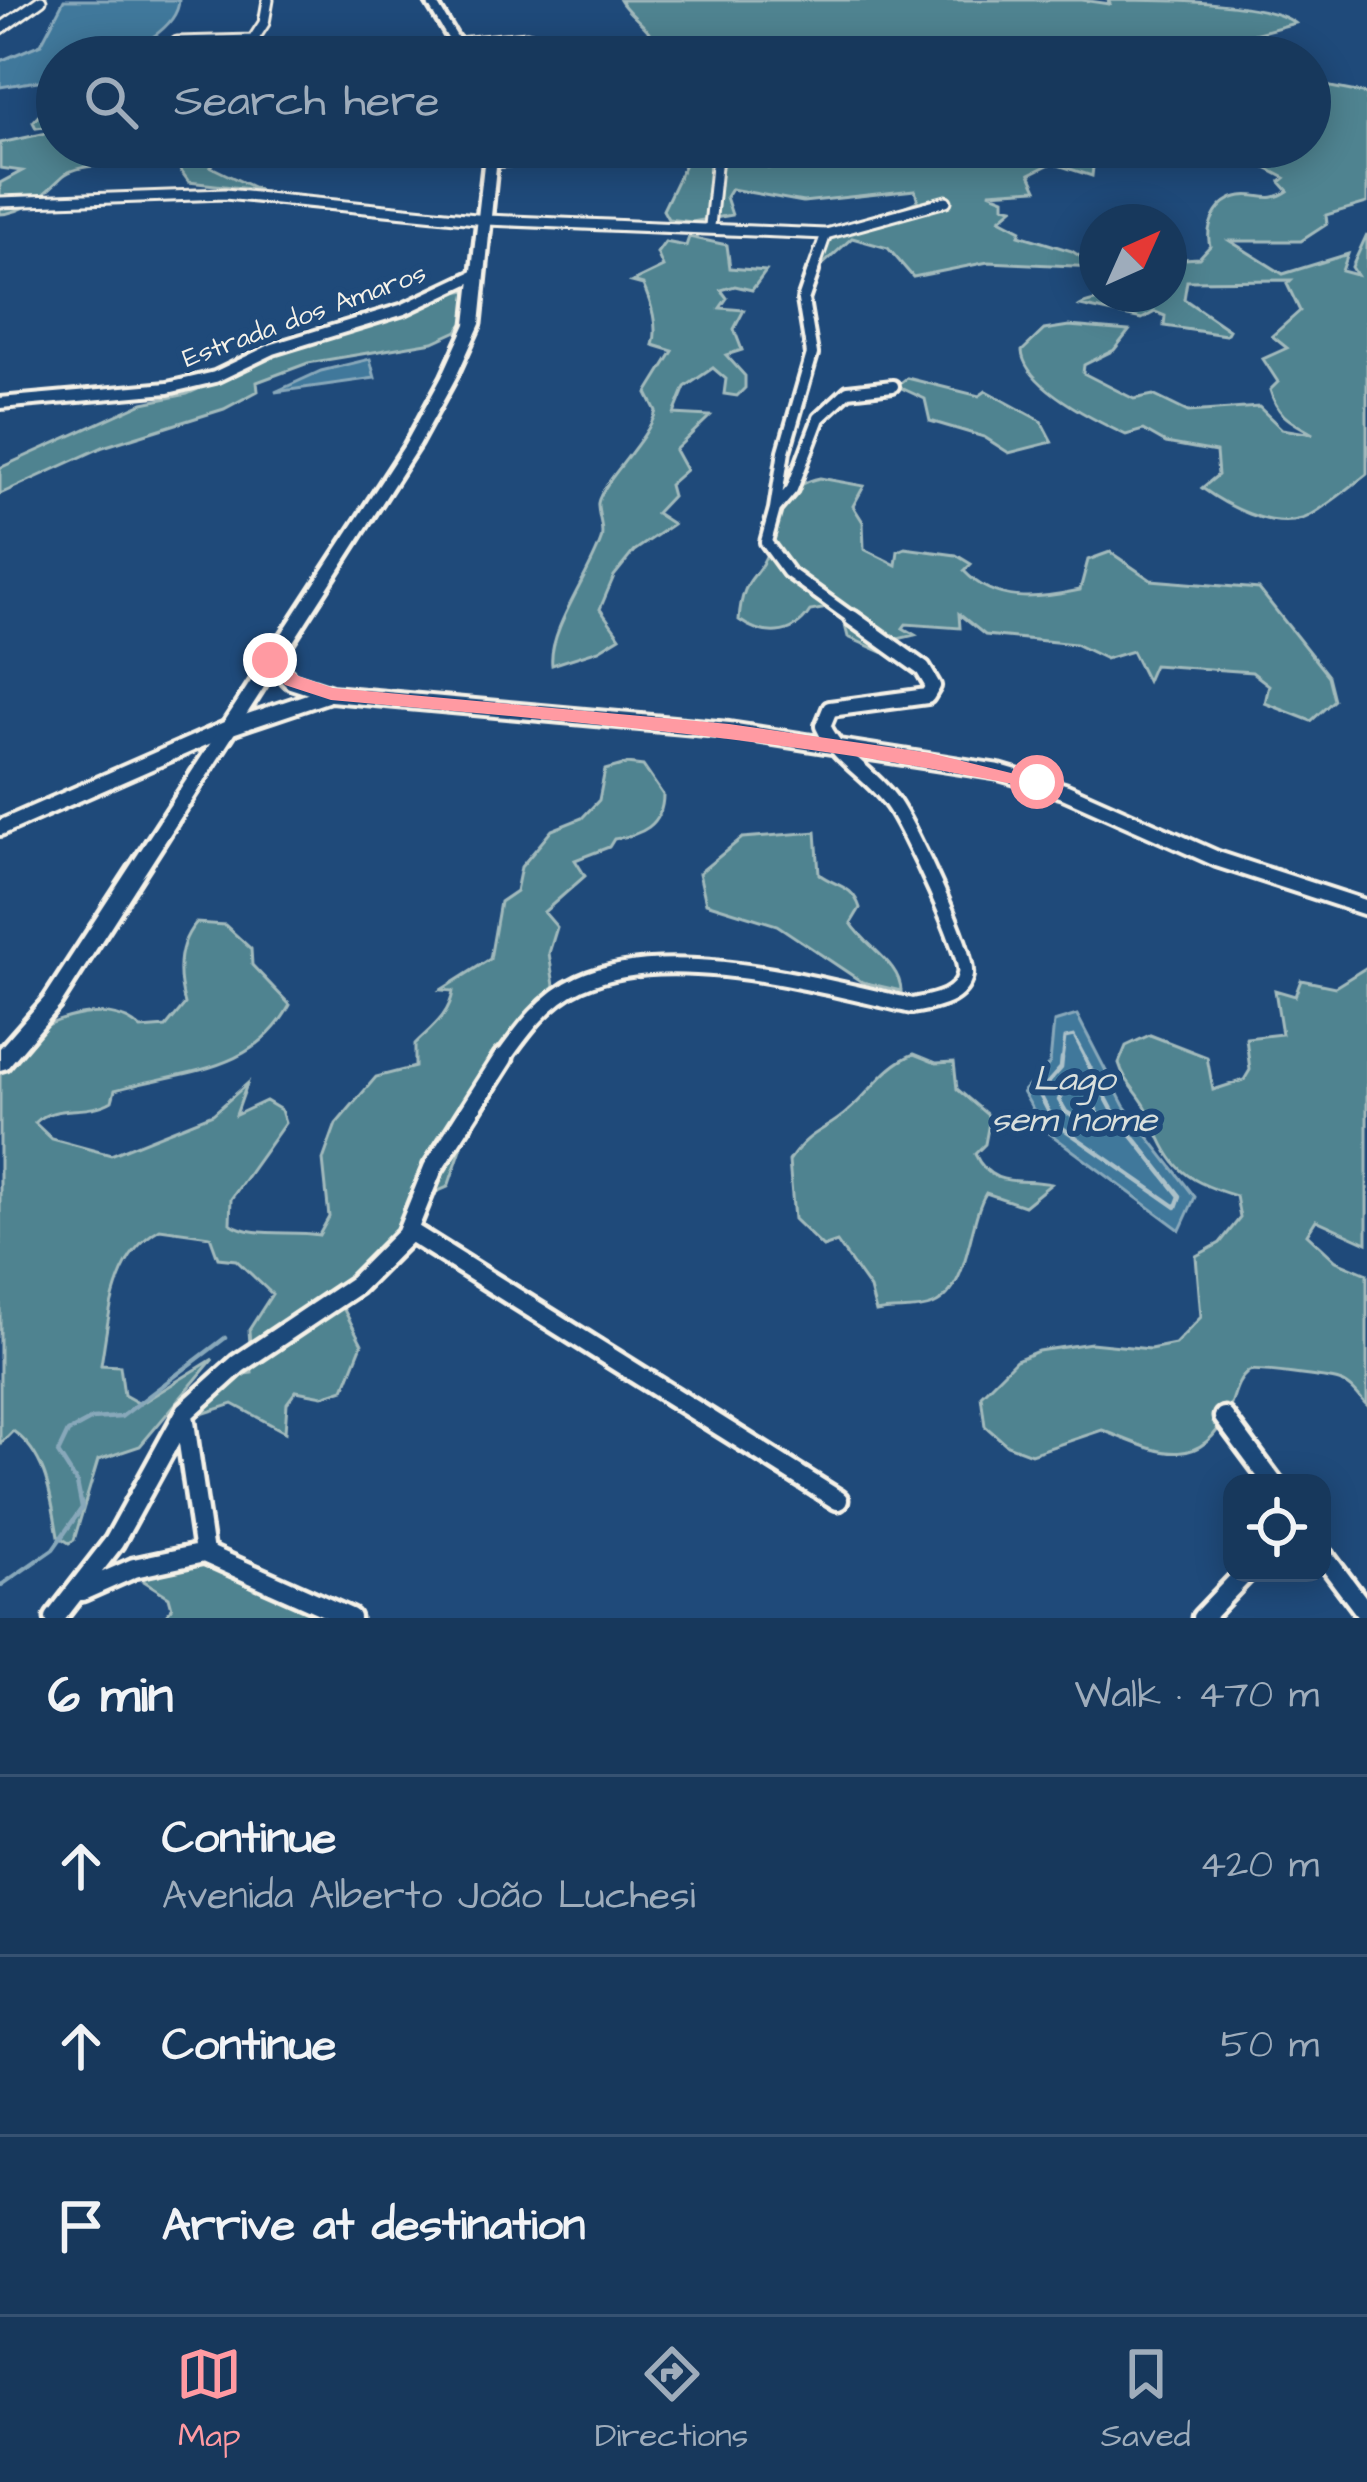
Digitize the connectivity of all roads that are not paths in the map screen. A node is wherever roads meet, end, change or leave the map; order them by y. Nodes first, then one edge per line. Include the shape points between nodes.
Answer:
1 (41, 0) edge
2 (268, 0) edge
3 (430, 0) edge
4 (0, 29) edge
5 (255, 36) edge
6 (452, 36) edge
7 (491, 168) edge
8 (716, 168) edge
9 (946, 201) dead end
10 (0, 202) edge
11 (486, 220) junction
12 (710, 226) junction
13 (826, 234) junction
14 (478, 274) junction
15 (893, 386) dead end
16 (0, 403) edge
17 (776, 509) junction
18 (270, 660) junction
19 (331, 694) junction
20 (227, 728) junction
21 (836, 745) junction
22 (0, 828) edge
23 (1367, 908) edge
24 (0, 1062) edge
25 (409, 1231) junction
26 (184, 1413) junction
27 (1224, 1417) dead end
28 (1266, 1474) edge
29 (838, 1500) dead end
30 (204, 1553) junction
31 (1331, 1566) edge
32 (1236, 1582) edge
33 (82, 1591) junction
34 (1367, 1614) edge
35 (55, 1618) edge
36 (350, 1618) edge
37 (1202, 1618) edge

1 - 4 street
2 - 5 street
3 - 6 main road
7 - 11 main road
8 - 12 street
9 - 13 street
10 - 11 street via 225,194
11 - 12 street
11 - 14 main road
12 - 13 street
13 - 17 street via 803,300 814,341
14 - 16 street, Estrada dos Amaros via 215,377
14 - 18 main road via 466,344 412,445
15 - 17 street via 848,391 819,418
17 - 21 street via 766,542 772,557 923,669 933,686 912,700 830,709 823,726
18 - 19 street via 292,680
18 - 20 main road
19 - 20 street
19 - 21 street
20 - 22 street
20 - 24 main road via 52,1002
21 - 23 street via 1037,782 1216,859
21 - 25 street via 890,799 910,832 964,944 967,970 957,991 912,1006 697,967 639,970 564,991 536,1017 430,1172
25 - 26 street via 298,1330 220,1379
25 - 29 street via 562,1319 664,1394
26 - 30 street
26 - 33 street
27 - 28 street
30 - 33 street via 134,1568
30 - 36 street
31 - 34 street
32 - 37 street
33 - 35 street

